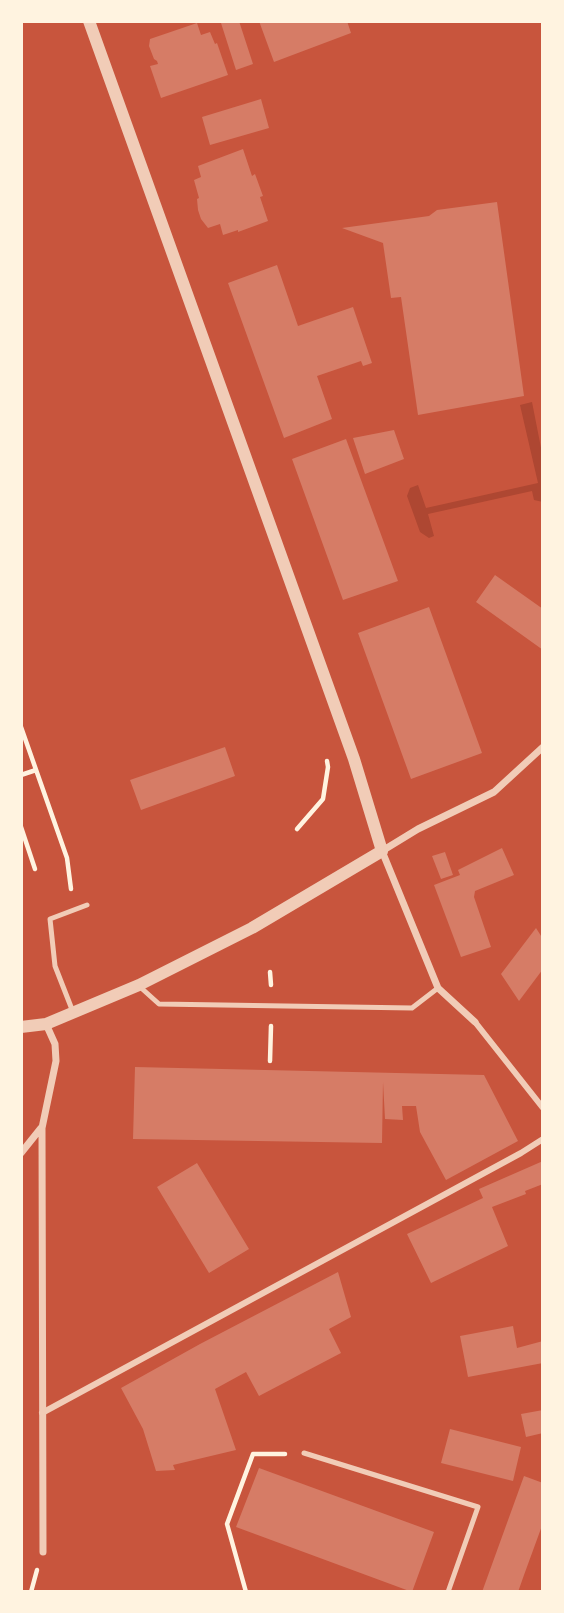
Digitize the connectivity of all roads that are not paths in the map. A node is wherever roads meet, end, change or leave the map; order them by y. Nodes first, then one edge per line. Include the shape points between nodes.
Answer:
1 (89, 21) edge
2 (543, 747) edge
3 (382, 851) junction
4 (87, 905) dead end
5 (139, 985) junction
6 (438, 988) junction
7 (74, 1012) junction
8 (475, 1022) joint
9 (46, 1024) junction
10 (21, 1027) edge
11 (543, 1108) edge
12 (42, 1128) junction
13 (543, 1139) edge
14 (21, 1153) edge
15 (42, 1413) junction
16 (304, 1453) road end
17 (43, 1552) dead end
18 (448, 1592) edge

1 - 3 street via 365,791
2 - 3 street via 494,792
3 - 5 street via 252,928
3 - 6 street
4 - 7 lane via 50,919 55,967
5 - 6 lane via 159,1004 400,1007 412,1007
5 - 7 street
6 - 8 street
7 - 9 street
8 - 11 street
9 - 10 street
9 - 12 street via 56,1061
12 - 14 street
12 - 15 street
13 - 15 street
15 - 17 street
16 - 18 lane via 478,1507

